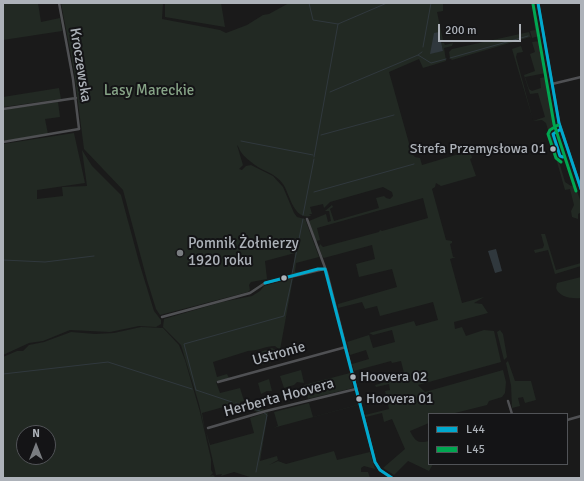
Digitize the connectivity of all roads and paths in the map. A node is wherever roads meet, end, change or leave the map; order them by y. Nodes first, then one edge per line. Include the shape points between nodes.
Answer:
1 (59, 3) edge
2 (538, 3) edge
3 (581, 77) edge
4 (552, 84) junction
5 (76, 98) junction
6 (3, 109) edge
7 (3, 142) edge
8 (581, 176) edge
9 (577, 178) junction
10 (581, 189) edge
11 (307, 219) dead end
12 (325, 269) junction
13 (162, 317) dead end
14 (346, 347) junction
15 (218, 382) dead end
16 (356, 389) junction
17 (508, 401) dead end
18 (512, 413) edge
19 (581, 416) edge
20 (568, 420) edge
21 (208, 428) dead end
22 (392, 478) edge

1 - 5 street, Kroczewska
2 - 4 street
3 - 4 street
4 - 9 street via 559,123
5 - 6 street
5 - 7 street, Kroczewska via 78,130
8 - 9 street
9 - 10 street
11 - 12 street
12 - 13 street via 265,283 250,293
12 - 14 street
14 - 15 street, Ustronie
14 - 16 street
16 - 21 street, Herberta Hoovera
16 - 22 street via 376,465
17 - 18 street
19 - 20 street

